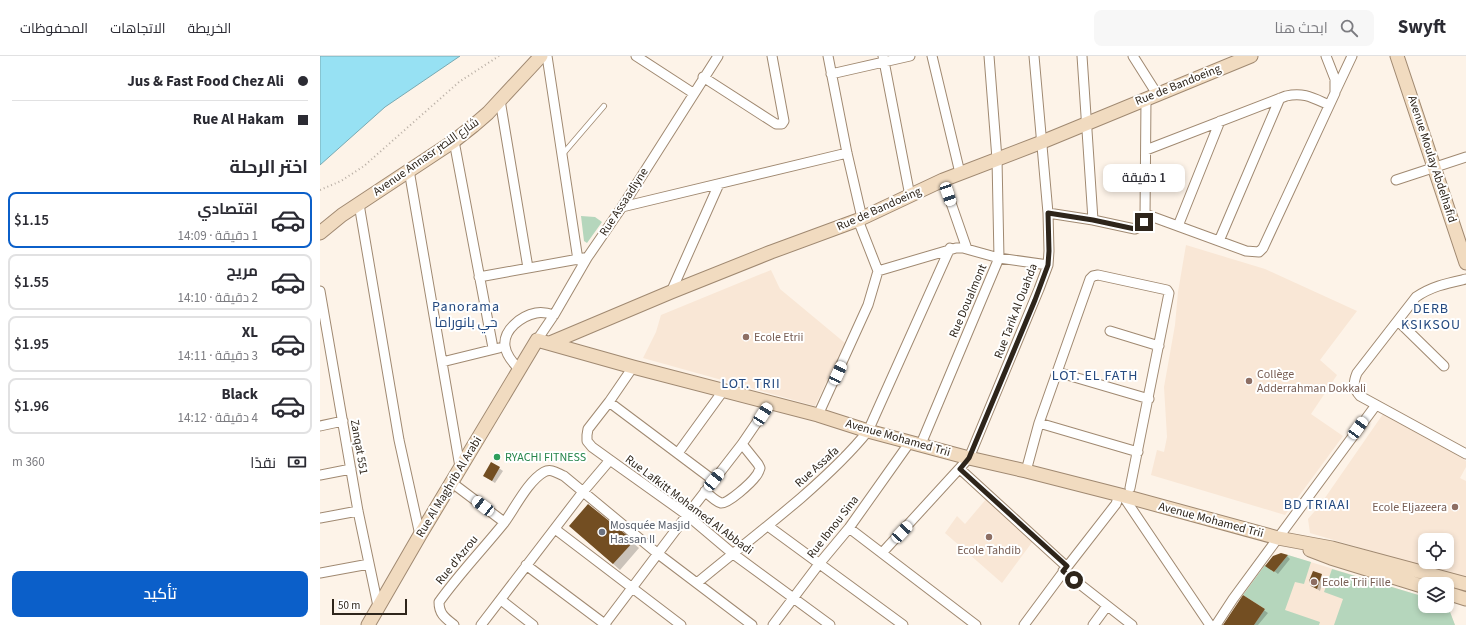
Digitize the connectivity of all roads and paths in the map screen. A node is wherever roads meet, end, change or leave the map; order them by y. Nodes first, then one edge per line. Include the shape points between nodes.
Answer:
1 (499, 56) edge
2 (541, 56) edge
3 (547, 56) edge
4 (636, 56) edge
5 (718, 56) edge
6 (772, 56) edge
7 (828, 56) edge
8 (910, 56) edge
9 (932, 56) edge
10 (989, 56) edge
11 (1034, 56) edge
12 (1082, 56) edge
13 (1133, 56) edge
14 (1251, 56) edge
15 (1326, 56) edge
16 (1352, 56) edge
17 (1397, 56) edge
18 (883, 59) edge
19 (831, 74) junction
20 (703, 77) junction
21 (693, 93) junction
22 (1335, 93) junction
23 (1151, 96) junction
24 (1280, 98) junction
25 (500, 100) junction
26 (1329, 105) junction
27 (604, 106) dead end
28 (1220, 122) junction
29 (1087, 123) junction
30 (454, 140) junction
31 (1042, 142) junction
32 (1146, 150) junction
33 (847, 153) junction
34 (562, 155) junction
35 (1466, 157) edge
36 (997, 158) junction
37 (1435, 168) junction
38 (409, 170) junction
39 (960, 173) junction
40 (943, 180) junction
41 (1396, 180) dead end
42 (719, 184) junction
43 (320, 190) edge
44 (910, 196) junction
45 (359, 204) junction
46 (622, 207) junction
47 (1048, 213) junction
48 (1145, 214) junction
49 (860, 219) junction
50 (1093, 220) junction
51 (1178, 226) junction
52 (320, 233) edge
53 (1219, 241) junction
54 (950, 248) junction
55 (967, 249) junction
56 (999, 258) junction
57 (583, 259) junction
58 (1466, 263) edge
59 (1048, 265) junction
60 (528, 268) junction
61 (878, 271) junction
62 (479, 277) junction
63 (1466, 279) edge
64 (320, 291) edge
65 (671, 292) junction
66 (554, 315) junction
67 (1398, 321) junction
68 (1110, 331) dead end
69 (550, 343) junction
70 (534, 345) junction
71 (1159, 346) junction
72 (504, 347) junction
73 (493, 348) junction
74 (442, 362) junction
75 (1444, 366) dead end
76 (633, 367) junction
77 (519, 369) junction
78 (1057, 372) junction
79 (723, 391) junction
80 (1149, 399) junction
81 (609, 402) junction
82 (770, 403) junction
83 (1376, 405) junction
84 (818, 415) junction
85 (343, 421) junction
86 (1039, 424) junction
87 (320, 426) edge
88 (868, 431) junction
89 (916, 443) junction
90 (742, 444) junction
91 (1138, 452) junction
92 (678, 453) junction
93 (1466, 454) edge
94 (969, 458) junction
95 (610, 460) junction
96 (460, 467) junction
97 (351, 469) junction
98 (960, 469) junction
99 (1026, 471) junction
100 (320, 475) edge
101 (714, 480) junction
102 (451, 482) junction
103 (705, 491) junction
104 (582, 493) junction
105 (1124, 493) junction
106 (358, 511) junction
107 (686, 515) junction
108 (320, 518) edge
109 (504, 522) junction
110 (768, 526) junction
111 (849, 528) junction
112 (555, 529) junction
113 (420, 534) junction
114 (1280, 538) junction
115 (882, 553) junction
116 (657, 554) junction
117 (732, 554) junction
118 (369, 564) junction
119 (819, 564) junction
120 (526, 565) junction
121 (1065, 569) junction
122 (320, 573) edge
123 (697, 582) junction
124 (1466, 584) edge
125 (1418, 585) edge
126 (632, 587) junction
127 (1454, 595) edge
128 (1465, 597) edge
129 (794, 598) junction
130 (501, 600) junction
131 (378, 606) junction
132 (1107, 606) junction
133 (371, 623) edge
134 (454, 625) edge
135 (481, 625) edge
136 (533, 625) edge
137 (605, 625) edge
138 (681, 625) edge
139 (752, 625) edge
140 (774, 625) edge
141 (830, 625) edge
142 (903, 625) edge
143 (976, 625) edge
144 (1024, 625) edge
145 (1093, 625) edge
146 (1132, 625) edge
147 (1210, 625) edge
148 (1216, 625) edge

1 - 43 path via 459,82 364,166 341,181
2 - 25 street, Avenue Annasr شارع النصر
3 - 34 street
4 - 21 street
5 - 20 street, Rue Assaadiyne
6 - 20 street via 784,121 782,124 776,124
7 - 19 street
8 - 18 street
9 - 39 street
10 - 36 street, Rue Doualmont
11 - 31 street, Rue Tarik Al Ouahda
12 - 29 street
13 - 23 street
14 - 23 street, Rue de Bandoeing
15 - 22 street via 1335,79
16 - 22 street
17 - 37 street, Avenue Moulay Abdelhafid
18 - 19 street
18 - 44 street
19 - 33 street
20 - 21 street, Rue Assaadiyne
21 - 46 street, Rue Assaadiyne
22 - 26 street
23 - 29 street, Rue de Bandoeing
23 - 32 street
24 - 26 street via 1304,94
24 - 28 street
24 - 53 street
25 - 30 street, Avenue Annasr شارع النصر
25 - 60 street
26 - 53 street via 1263,248 1259,252 1246,251
27 - 34 lane
28 - 32 street
28 - 51 street
29 - 31 street, Rue de Bandoeing
29 - 50 street
30 - 38 street, Avenue Annasr شارع النصر
30 - 62 street
31 - 36 street, Rue de Bandoeing
31 - 47 street, Rue Tarik Al Ouahda
32 - 48 street
33 - 42 street
33 - 49 street
34 - 57 street
35 - 37 street
36 - 39 street, Rue de Bandoeing
36 - 56 street, Rue Doualmont
37 - 41 street
37 - 58 street, Avenue Moulay Abdelhafid
38 - 45 street, Avenue Annasr شارع النصر
38 - 74 street
39 - 40 street, Rue de Bandoeing
40 - 44 street, Rue de Bandoeing
40 - 55 street
42 - 46 street
42 - 65 street
44 - 49 street, Rue de Bandoeing
45 - 52 street, Avenue Annasr شارع النصر
45 - 113 street via 399,440
46 - 57 street, Rue Assaadiyne
47 - 50 street
47 - 59 street, Rue Tarik Al Ouahda
48 - 50 street via 1143,226 1135,229
48 - 51 street
49 - 61 street
49 - 65 street, Rue de Bandoeing
51 - 53 street
54 - 55 street
54 - 61 street
54 - 88 street, Rue Assafa
55 - 56 street
56 - 59 street
56 - 89 street, Rue Doualmont
57 - 60 street
57 - 66 street, Rue Assaadiyne
59 - 94 street, Rue Tarik Al Ouahda
60 - 62 street
61 - 84 street via 868,305
62 - 73 street
63 - 67 street via 1425,291 1416,298
64 - 85 street, Zanqat 551
65 - 69 street, Rue de Bandoeing
66 - 70 street, Rue Assaadiyne
66 - 72 street via 535,313 525,316 509,330
67 - 75 street
67 - 83 street via 1357,373 1354,381 1355,390 1360,396
68 - 71 street
69 - 70 street, Avenue Mohamed Trii
69 - 76 street, Avenue Mohamed Trii
70 - 77 street, Rue Al Maghrib Al Arabi
71 - 78 street via 1168,291 1093,276
71 - 80 street
72 - 73 street
72 - 77 street
73 - 74 street
74 - 96 street
76 - 79 street, Avenue Mohamed Trii
76 - 81 street, Rue Lafkitt Mohamed Al Abbadi
77 - 96 street, Rue Al Maghrib Al Arabi
78 - 80 street
78 - 86 street
79 - 82 street, Avenue Mohamed Trii
79 - 92 street
80 - 91 street
81 - 92 street
81 - 95 street, Rue Lafkitt Mohamed Al Abbadi via 588,429 587,441
82 - 84 street, Avenue Mohamed Trii
82 - 90 street
83 - 93 street
83 - 114 street
84 - 88 street, Avenue Mohamed Trii
85 - 87 street
85 - 97 street, Zanqat 551
86 - 91 street
86 - 99 street
88 - 89 street, Avenue Mohamed Trii
88 - 110 street, Rue Assafa via 842,462
89 - 94 street, Avenue Mohamed Trii
89 - 111 street, Rue Ibnou Sina
90 - 101 street
90 - 103 street via 760,468 756,477 725,502 721,503
91 - 105 street
92 - 101 street
94 - 98 street, Rue Tarik Al Ouahda
94 - 99 street, Avenue Mohamed Trii
95 - 104 street
95 - 107 street, Rue Lafkitt Mohamed Al Abbadi
96 - 102 street, Rue Al Maghrib Al Arabi
97 - 100 street
97 - 106 street, Zanqat 551
98 - 115 street, Rue Tarik Al Ouahda
98 - 121 street
99 - 105 street, Avenue Mohamed Trii
101 - 103 street
102 - 109 street
102 - 113 street, Rue Al Maghrib Al Arabi
103 - 107 street
104 - 109 street, Rue d'Azrou via 564,476 545,471 530,485
104 - 112 street
104 - 116 street
105 - 114 street, Avenue Mohamed Trii
105 - 121 street
105 - 147 street
106 - 108 street
106 - 118 street, Zanqat 551
107 - 116 street
107 - 117 street, Rue Lafkitt Mohamed Al Abbadi
109 - 134 street, Rue d'Azrou via 439,602 441,614
110 - 117 street, Rue Assafa
110 - 119 street
111 - 115 street
111 - 119 street, Rue Ibnou Sina
112 - 120 street
112 - 126 street
113 - 131 street, Rue Al Maghrib Al Arabi
114 - 124 street, Avenue Mohamed Trii via 1332,548
114 - 125 street, Avenue Mohamed Trii via 1331,558
114 - 148 street
115 - 143 street
116 - 123 street
116 - 126 street
117 - 123 street, Rue Assafa
117 - 129 street, Rue Lafkitt Mohamed Al Abbadi
118 - 122 street
118 - 131 street, Zanqat 551
119 - 129 street, Rue Ibnou Sina
119 - 142 street
120 - 130 street
120 - 137 street
121 - 132 street
121 - 144 street
123 - 139 street
126 - 137 street
126 - 138 street
127 - 128 street
129 - 140 street, Rue Ibnou Sina
129 - 141 street, Rue Lafkitt Mohamed Al Abbadi
130 - 135 street
130 - 136 street
131 - 133 street, Rue Al Maghrib Al Arabi
132 - 145 street
132 - 146 street

